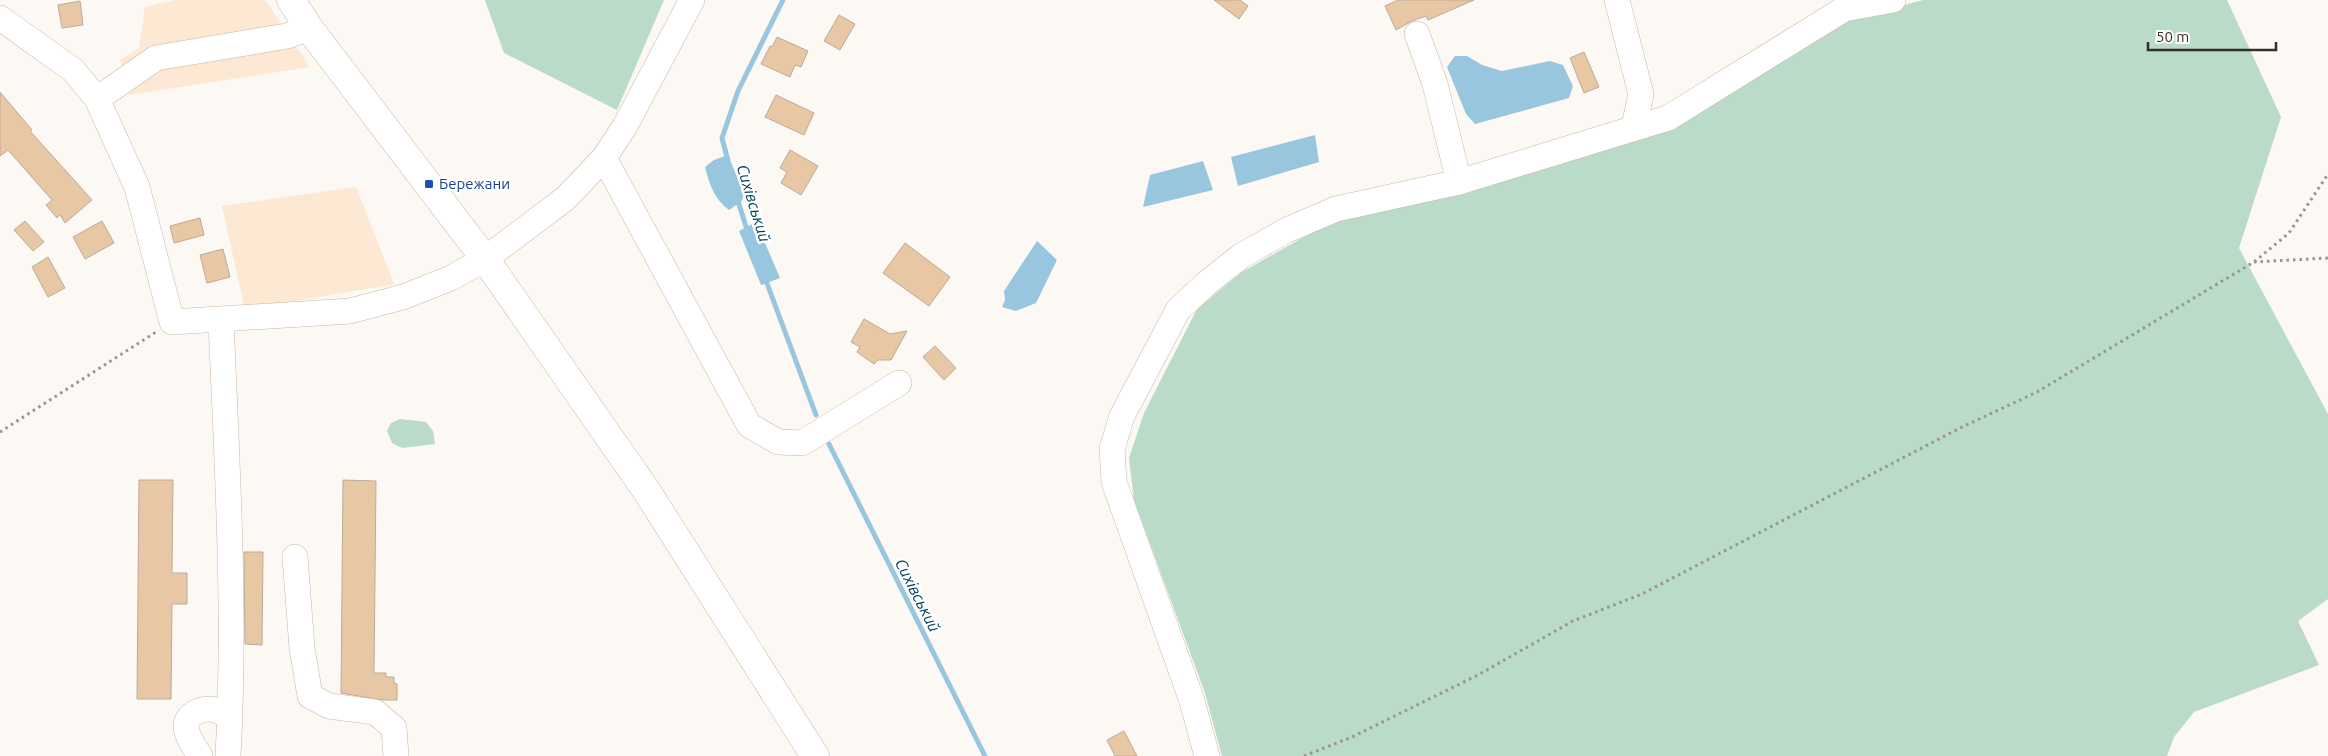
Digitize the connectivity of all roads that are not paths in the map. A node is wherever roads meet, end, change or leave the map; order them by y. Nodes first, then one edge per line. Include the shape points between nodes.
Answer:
1 (290, 0) edge
2 (692, 0) edge
3 (1617, 0) edge
4 (1893, 0) edge
5 (0, 18) edge
6 (309, 28) junction
7 (1417, 34) dead end
8 (96, 99) junction
9 (1634, 127) junction
10 (604, 158) junction
11 (1459, 182) junction
12 (485, 259) junction
13 (221, 320) junction
14 (899, 383) dead end
15 (295, 557) dead end
16 (230, 719) junction
17 (200, 756) edge
18 (228, 756) edge
19 (396, 756) edge
20 (815, 756) edge
21 (1206, 756) edge

1 - 6 highway
2 - 10 street via 625,126
3 - 9 street via 1641,94
4 - 9 street via 1844,9 1668,118
5 - 8 street via 73,70
6 - 8 street via 287,36 156,58
6 - 12 highway
7 - 11 street via 1435,84
8 - 13 street via 137,187 172,322
9 - 11 street
10 - 12 street via 566,198
10 - 14 street via 749,425 778,442 802,443
11 - 21 street via 1336,209 1287,230 1241,256 1178,310 1122,416 1112,449 1114,482 1192,701
12 - 13 street via 451,278 411,294 350,311
12 - 20 highway via 646,490
13 - 16 street via 230,524
15 - 19 street via 302,648 310,696 329,706 375,712 394,728
16 - 17 street via 216,710 194,712 186,726
16 - 18 street

